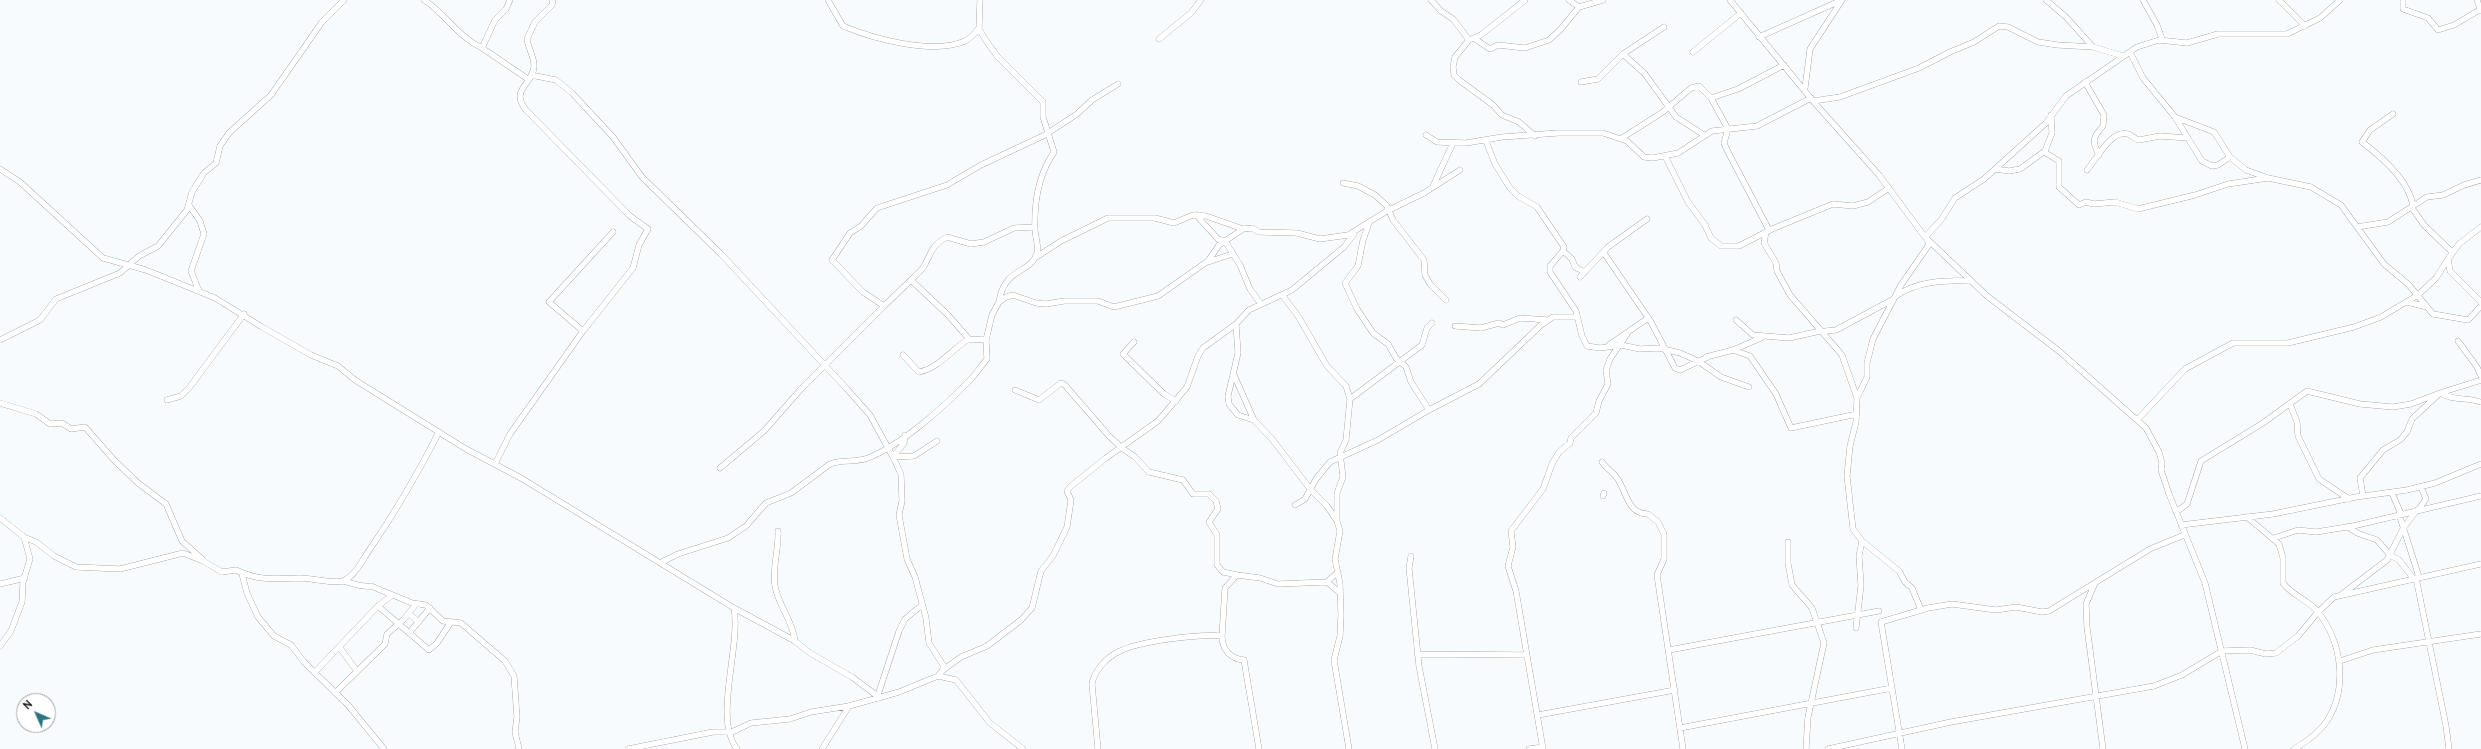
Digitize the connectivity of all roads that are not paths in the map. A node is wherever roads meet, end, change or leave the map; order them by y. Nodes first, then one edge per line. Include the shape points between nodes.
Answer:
1 (344, 0) edge
2 (424, 0) edge
3 (510, 0) edge
4 (554, 0) edge
5 (828, 0) edge
6 (980, 0) edge
7 (1201, 0) edge
8 (1431, 0) edge
9 (1525, 0) edge
10 (1569, 0) edge
11 (1604, 0) edge
12 (1730, 0) edge
13 (1842, 0) edge
14 (2046, 0) edge
15 (2143, 0) edge
16 (2279, 0) edge
17 (2340, 0) edge
18 (2403, 0) edge
19 (2476, 0) edge
20 (1588, 3) edge
21 (1579, 7) junction
22 (2481, 10) edge
23 (1741, 12) junction
24 (2305, 26) junction
25 (1664, 27) dead end
26 (979, 28) junction
27 (1759, 37) junction
28 (1159, 39) dead end
29 (1472, 39) junction
30 (2162, 39) junction
31 (2093, 47) junction
32 (482, 48) junction
33 (1693, 52) dead end
34 (2130, 52) junction
35 (1623, 54) junction
36 (2123, 56) junction
37 (1784, 65) junction
38 (530, 77) junction
39 (1581, 82) dead end
40 (2085, 82) junction
41 (1118, 84) dead end
42 (1804, 88) junction
43 (1711, 98) junction
44 (1812, 100) junction
45 (1669, 107) junction
46 (2393, 114) dead end
47 (2052, 115) junction
48 (2175, 117) junction
49 (1728, 129) junction
50 (1047, 134) junction
51 (1426, 135) dead end
52 (1704, 135) junction
53 (1535, 136) junction
54 (1622, 138) junction
55 (2188, 138) junction
56 (1486, 141) junction
57 (1453, 143) junction
58 (2044, 152) junction
59 (2099, 155) junction
60 (1664, 156) junction
61 (2230, 157) junction
62 (0, 169) edge
63 (1994, 169) junction
64 (1460, 170) dead end
65 (2087, 170) dead end
66 (2268, 178) junction
67 (2481, 180) edge
68 (1343, 183) dead end
69 (1432, 188) junction
70 (1889, 188) junction
71 (189, 205) junction
72 (2412, 207) junction
73 (1389, 210) junction
74 (1196, 215) junction
75 (1647, 219) dead end
76 (1369, 223) junction
77 (1035, 227) junction
78 (2357, 227) junction
79 (2481, 227) edge
80 (1243, 229) junction
81 (1768, 231) junction
82 (613, 232) dead end
83 (1354, 233) junction
84 (1925, 237) junction
85 (1225, 241) junction
86 (1563, 251) junction
87 (2452, 252) junction
88 (1604, 253) junction
89 (1232, 254) junction
90 (1035, 258) junction
91 (2448, 259) junction
92 (1205, 264) junction
93 (129, 266) junction
94 (1585, 272) junction
95 (1580, 277) dead end
96 (911, 280) junction
97 (1970, 280) junction
98 (199, 291) junction
99 (2418, 295) junction
100 (1282, 296) junction
101 (1894, 298) junction
102 (1446, 300) dead end
103 (999, 302) junction
104 (2407, 302) junction
105 (2481, 302) edge
106 (1261, 304) junction
107 (884, 306) junction
108 (2481, 306) edge
109 (2427, 307) junction
110 (244, 314) junction
111 (1577, 316) junction
112 (1648, 318) junction
113 (1548, 320) junction
114 (1736, 320) dead end
115 (1432, 323) dead end
116 (1236, 324) junction
117 (1455, 326) dead end
118 (583, 331) junction
119 (1823, 331) junction
120 (1627, 334) junction
121 (1765, 336) junction
122 (969, 339) junction
123 (0, 340) edge
124 (986, 340) junction
125 (2458, 341) dead end
126 (1134, 342) dead end
127 (1621, 345) junction
128 (1607, 346) junction
129 (1666, 350) junction
130 (1733, 350) junction
131 (903, 355) dead end
132 (1696, 360) junction
133 (1401, 362) junction
134 (824, 366) junction
135 (1234, 375) junction
136 (2481, 376) edge
137 (2481, 380) edge
138 (1749, 387) dead end
139 (1016, 390) dead end
140 (2440, 393) junction
141 (1857, 398) junction
142 (1350, 399) junction
143 (167, 400) dead end
144 (1176, 401) junction
145 (2480, 402) dead end
146 (0, 403) edge
147 (2290, 404) junction
148 (1429, 410) junction
149 (1857, 414) junction
150 (2138, 419) junction
151 (1254, 420) junction
152 (439, 432) junction
153 (905, 435) junction
154 (937, 441) dead end
155 (888, 448) junction
156 (1122, 448) junction
157 (893, 456) junction
158 (1341, 457) junction
159 (1602, 462) dead end
160 (495, 464) junction
161 (2481, 464) edge
162 (720, 468) dead end
163 (2431, 484) junction
164 (2421, 487) junction
165 (1311, 490) junction
166 (2392, 493) junction
167 (2363, 496) junction
168 (2481, 496) edge
169 (2350, 498) junction
170 (2426, 498) junction
171 (1295, 505) dead end
172 (2417, 510) junction
173 (2176, 512) junction
174 (2400, 514) junction
175 (2247, 517) junction
176 (0, 518) edge
177 (1337, 521) junction
178 (2181, 525) junction
179 (2348, 527) junction
180 (2404, 527) junction
181 (778, 531) dead end
182 (2184, 535) junction
183 (24, 537) junction
184 (2274, 538) junction
185 (1862, 541) junction
186 (1788, 542) dead end
187 (2390, 555) junction
188 (1411, 556) dead end
189 (203, 561) junction
190 (662, 562) junction
191 (2481, 564) edge
192 (1338, 572) junction
193 (242, 574) junction
194 (1237, 575) junction
195 (25, 578) junction
196 (2416, 578) junction
197 (343, 581) junction
198 (1327, 582) junction
199 (2095, 583) junction
200 (0, 584) edge
201 (1340, 593) junction
202 (392, 596) junction
203 (2340, 596) junction
204 (416, 604) junction
205 (922, 605) junction
206 (378, 606) junction
207 (430, 608) junction
208 (734, 608) junction
209 (1879, 610) dead end
210 (1921, 610) junction
211 (2318, 612) junction
212 (409, 614) junction
213 (1858, 614) junction
214 (419, 622) junction
215 (451, 622) junction
216 (1817, 622) junction
217 (400, 624) junction
218 (1856, 628) dead end
219 (409, 633) junction
220 (2481, 634) edge
221 (1222, 636) junction
222 (795, 641) junction
223 (2430, 641) junction
224 (0, 646) edge
225 (340, 648) junction
226 (1669, 650) junction
227 (2222, 651) junction
228 (1417, 654) junction
229 (1528, 656) junction
230 (2340, 661) junction
231 (943, 670) junction
232 (357, 671) junction
233 (315, 672) junction
234 (938, 676) junction
235 (1892, 688) junction
236 (1675, 690) junction
237 (335, 693) junction
238 (879, 697) junction
239 (2096, 697) junction
240 (1812, 703) junction
241 (849, 706) junction
242 (1538, 714) junction
243 (1680, 728) junction
244 (729, 732) junction
245 (1900, 735) junction
246 (1543, 748) edge
247 (384, 749) edge
248 (519, 749) edge
249 (628, 749) edge
250 (736, 749) edge
251 (822, 749) edge
252 (1023, 749) edge
253 (1098, 749) edge
254 (1259, 749) edge
255 (1349, 749) edge
256 (1435, 749) edge
257 (1529, 749) edge
258 (1683, 749) edge
259 (1806, 749) edge
260 (1828, 749) edge
261 (1902, 749) edge
262 (2103, 749) edge
263 (2245, 749) edge
264 (2294, 749) edge
265 (2449, 749) edge

1 - 71 street via 322,22 271,94 229,133 220,146 216,163 204,173 192,192
2 - 32 street via 455,29
3 - 32 street via 506,9 494,20
4 - 38 street via 535,22 527,39 534,65
5 - 26 street via 843,26 877,38 927,46 954,44 967,40
6 - 26 street
7 - 28 street via 1191,13
8 - 29 street
9 - 29 street
10 - 21 street
11 - 20 street
12 - 23 street
13 - 27 street
13 - 42 street via 1810,49
14 - 31 street via 2066,17
15 - 30 street
16 - 24 street
17 - 24 street via 2325,15
18 - 22 street via 2403,10 2428,18 2438,30 2454,25
19 - 22 street
20 - 21 street
21 - 29 street via 1554,36 1525,48 1498,45 1490,49
23 - 27 street
23 - 33 street
24 - 30 street via 2283,35 2218,34 2187,42
25 - 35 street
26 - 50 street via 998,57 1043,102
27 - 37 street
29 - 53 street via 1453,61 1454,75 1493,105 1502,116 1519,122
30 - 34 street via 2148,42
31 - 36 street
31 - 44 street via 2058,46 2038,42 2008,27 1999,26 1974,42 1919,68 1840,97
32 - 38 street
34 - 36 street
34 - 48 street via 2143,78
35 - 39 street via 1598,79
35 - 45 street via 1645,74
36 - 40 street
37 - 42 street
37 - 43 street via 1738,89
38 - 118 street via 520,92 522,105 630,216 648,229 639,245 633,268
38 - 134 street via 556,80 572,93 613,137 642,177 721,254
40 - 47 street via 2060,102
40 - 59 street via 2104,115 2103,126 2092,141
41 - 50 street
42 - 44 street
43 - 45 street via 1699,86 1691,88
43 - 49 street
44 - 49 street via 1757,126
44 - 70 street
45 - 52 street via 1676,117
45 - 54 street
46 - 72 street via 2370,130 2362,142 2388,164 2404,184 2412,199
47 - 58 street via 2052,133
47 - 63 street
48 - 55 street
48 - 61 street via 2214,132
49 - 52 street
49 - 81 street via 1724,143
50 - 77 street via 1054,152 1041,176
50 - 107 street via 981,164 947,185 877,208 861,226 850,233 832,260 863,292
51 - 57 street via 1437,142
52 - 60 street via 1678,153
53 - 54 street via 1597,132
53 - 56 street via 1502,137
54 - 60 street via 1644,157
55 - 59 street via 2160,136 2138,140 2124,134 2109,141
55 - 61 street via 2206,164 2218,165
56 - 57 street
56 - 86 street via 1510,188 1537,207 1564,247
57 - 69 street
58 - 63 street via 2020,169
58 - 66 street via 2058,161 2059,187 2079,205 2086,202 2115,202 2138,209 2228,184
59 - 65 street
60 - 81 street via 1688,202 1711,238 1721,246 1739,246
61 - 66 street via 2246,170
62 - 93 street via 28,188 96,253
63 - 84 street via 1956,198
64 - 69 street
66 - 78 street via 2311,187 2341,205
67 - 72 street via 2443,195 2426,197
68 - 73 street via 1358,186 1375,195
69 - 73 street
70 - 81 street via 1868,202 1853,206 1833,204
70 - 84 street
71 - 93 street via 160,244 139,256
71 - 98 street via 200,220 204,234 190,271
72 - 78 street via 2382,224
72 - 87 street via 2424,225
73 - 76 street
73 - 102 street via 1393,220 1424,260 1425,275 1430,284
74 - 80 street
74 - 85 street via 1218,239
74 - 90 street via 1184,217 1174,223 1155,218 1104,219 1091,228 1061,241
75 - 88 street via 1608,247
76 - 83 street
76 - 133 street via 1358,266 1345,284 1360,316 1375,336 1388,344
77 - 90 street via 1038,244
77 - 96 street via 1014,228 984,242 972,244 947,237 938,241 930,251 924,266
78 - 99 street via 2384,264
79 - 87 street
80 - 83 street via 1252,228 1259,232 1296,234 1320,239
80 - 85 street
81 - 119 street via 1765,247 1774,260 1790,296
82 - 118 street via 549,302
83 - 100 street via 1344,247
84 - 97 street
84 - 101 street via 1929,242 1928,246
85 - 89 street
85 - 92 street
86 - 94 street via 1572,259 1575,267
86 - 111 street via 1550,266 1550,272 1572,304
87 - 91 street
88 - 94 street
88 - 112 street
89 - 92 street
89 - 106 street
90 - 103 street via 1006,280
91 - 99 street via 2436,278
91 - 105 street via 2449,269
92 - 103 street via 1158,296 1114,307 1098,301 1036,303 1013,295
93 - 98 street
93 - 123 street via 92,286 56,298 40,320
94 - 95 street
96 - 107 street
96 - 122 street
97 - 101 street via 1924,283 1909,288
97 - 150 street via 2059,351
98 - 110 street
99 - 104 street
99 - 109 street
100 - 106 street
100 - 142 street via 1298,316 1327,366 1346,386
101 - 119 street via 1836,330
101 - 141 street via 1873,339 1867,377
103 - 124 street via 992,315
104 - 109 street
104 - 150 street via 2382,317 2354,327 2288,343 2233,343 2185,369
106 - 116 street via 1249,310
107 - 134 street
108 - 109 street via 2468,320 2436,315
110 - 143 street via 189,388 181,396
110 - 152 street via 262,328 338,366 355,380
111 - 113 street via 1553,317
111 - 128 street via 1582,336 1588,346
112 - 120 street
112 - 129 street
113 - 117 street via 1520,318 1503,325 1499,323 1481,328
113 - 148 street via 1479,384
114 - 121 street via 1752,335
115 - 133 street via 1427,328 1422,345
116 - 135 street via 1238,354
116 - 144 street via 1200,351 1188,387
118 - 160 street via 510,434
119 - 121 street via 1789,338
119 - 141 street via 1842,355
120 - 127 street
120 - 128 street
121 - 130 street
122 - 124 street
122 - 131 street via 926,371 919,372
124 - 153 street via 987,359 974,376
125 - 136 street via 2477,366
126 - 144 street via 1123,354 1164,394
127 - 128 street
127 - 129 street
127 - 229 street via 1610,359 1606,370 1608,384 1596,413 1559,452 1543,489 1511,531 1513,547 1508,566 1516,591
129 - 132 street
129 - 132 street via 1675,368 1680,370
130 - 132 street
130 - 149 street via 1750,356 1776,394 1791,428
132 - 138 street via 1721,378
133 - 142 street
133 - 148 street
134 - 155 street via 870,415
134 - 162 street via 764,431
135 - 151 street
135 - 151 street via 1228,396 1229,404 1238,414
137 - 140 street
139 - 156 street via 1039,400 1061,383 1064,384
140 - 145 street
140 - 147 street via 2411,404 2393,407 2360,404 2307,391
140 - 167 street via 2412,419 2407,432 2400,440 2383,450 2362,474 2359,481
141 - 149 street
142 - 158 street via 1346,440 1340,453
144 - 156 street via 1158,421
146 - 189 street via 36,414 50,424 62,423 71,430 85,427 138,483 166,504 182,541
147 - 169 street via 2297,422 2298,436 2319,479
147 - 173 street via 2201,461 2187,504
148 - 158 street via 1378,440
149 - 185 street via 1850,446 1847,484 1853,515 1852,527
150 - 173 street via 2159,452 2161,470
151 - 165 street
152 - 160 street
152 - 197 street via 386,527 360,566
153 - 155 street
153 - 157 street via 904,443
154 - 157 street via 914,456
155 - 157 street
155 - 190 street via 861,460 830,464 791,494 766,503 746,526 728,538
156 - 194 street via 1135,456 1150,472 1182,480 1193,494 1209,494 1218,509 1210,522 1217,535 1217,565 1222,572
156 - 231 street via 1068,490 1071,502 1068,528 1053,556 1041,571 1035,600 1029,612 981,650 961,657
157 - 205 street via 902,477 900,529 906,560 915,577
158 - 165 street via 1326,467
158 - 177 street via 1343,477 1337,492
159 - 226 street via 1619,480 1623,493 1634,510 1648,514 1658,522 1664,534 1664,559 1657,575
160 - 190 street
161 - 163 street
163 - 164 street
163 - 170 street
164 - 166 street
164 - 170 street
165 - 171 street via 1304,500
165 - 177 street
166 - 167 street
166 - 174 street
167 - 169 street
168 - 172 street
169 - 175 street
170 - 172 street
172 - 174 street
172 - 180 street
173 - 178 street
174 - 179 street
174 - 180 street
175 - 178 street
175 - 184 street
176 - 183 street
177 - 192 street via 1340,531 1335,559
178 - 182 street
179 - 184 street via 2316,532 2298,530
179 - 187 street via 2377,540
180 - 187 street
180 - 196 street
181 - 222 street via 775,587 794,632
182 - 199 street via 2150,549
182 - 227 street via 2205,583
183 - 189 street via 83,569 120,569 183,553
183 - 195 street via 30,559
184 - 211 street via 2279,544 2283,558 2283,583
185 - 210 street via 1899,571 1912,588
185 - 213 street via 1859,556 1862,585
186 - 216 street via 1792,585 1810,604
187 - 196 street via 2399,560
187 - 203 street via 2381,566
188 - 228 street via 1408,568
189 - 193 street via 222,572 236,570
190 - 208 street
191 - 196 street
192 - 198 street
192 - 201 street
193 - 197 street via 269,580 313,578
193 - 233 street via 258,617 274,636 291,645
194 - 198 street via 1260,578 1278,584
194 - 221 street via 1225,588
195 - 200 street
195 - 224 street via 21,606
196 - 203 street
196 - 223 street
197 - 202 street via 354,582 364,588 371,586
198 - 201 street
199 - 210 street via 2057,608 2042,612 2016,607 1996,610 1952,604
199 - 239 street via 2086,604 2086,627
201 - 255 street via 1340,636 1334,660
202 - 204 street
202 - 206 street
203 - 211 street via 2330,600
204 - 207 street
204 - 212 street
205 - 231 street via 929,643 943,665
205 - 238 street via 907,617 898,632
206 - 217 street
206 - 225 street
207 - 214 street
207 - 215 street via 443,621
208 - 222 street
208 - 244 street via 736,627 728,689
209 - 213 street
210 - 235 street via 1881,622
211 - 227 street via 2298,636 2276,653 2266,654 2250,650
211 - 230 street via 2333,635
212 - 214 street
212 - 217 street
213 - 216 street
213 - 218 street
214 - 219 street
215 - 219 street via 431,649
215 - 248 street via 461,623 513,671 517,717 515,732
216 - 226 street
216 - 240 street via 1824,646
217 - 219 street
217 - 232 street via 387,634 385,644
220 - 223 street
221 - 253 street via 1207,635 1142,644 1119,651 1108,658 1093,677 1092,684
221 - 254 street via 1229,655 1244,660
222 - 238 street
223 - 230 street via 2373,650
223 - 265 street
225 - 232 street
225 - 233 street
226 - 236 street
227 - 239 street via 2163,684
227 - 263 street
228 - 229 street
228 - 256 street
229 - 242 street
230 - 264 street via 2338,690 2327,720 2314,736
231 - 234 street
232 - 237 street
233 - 237 street
234 - 238 street
234 - 252 street via 956,680 990,723
235 - 240 street
235 - 245 street
236 - 242 street
236 - 243 street
237 - 247 street
238 - 241 street
239 - 245 street via 1951,722
239 - 262 street
240 - 243 street
240 - 259 street
241 - 244 street via 811,712 790,719 751,723
241 - 251 street
242 - 246 street
243 - 258 street
244 - 249 street via 708,733
244 - 250 street
245 - 260 street
245 - 261 street
246 - 257 street

